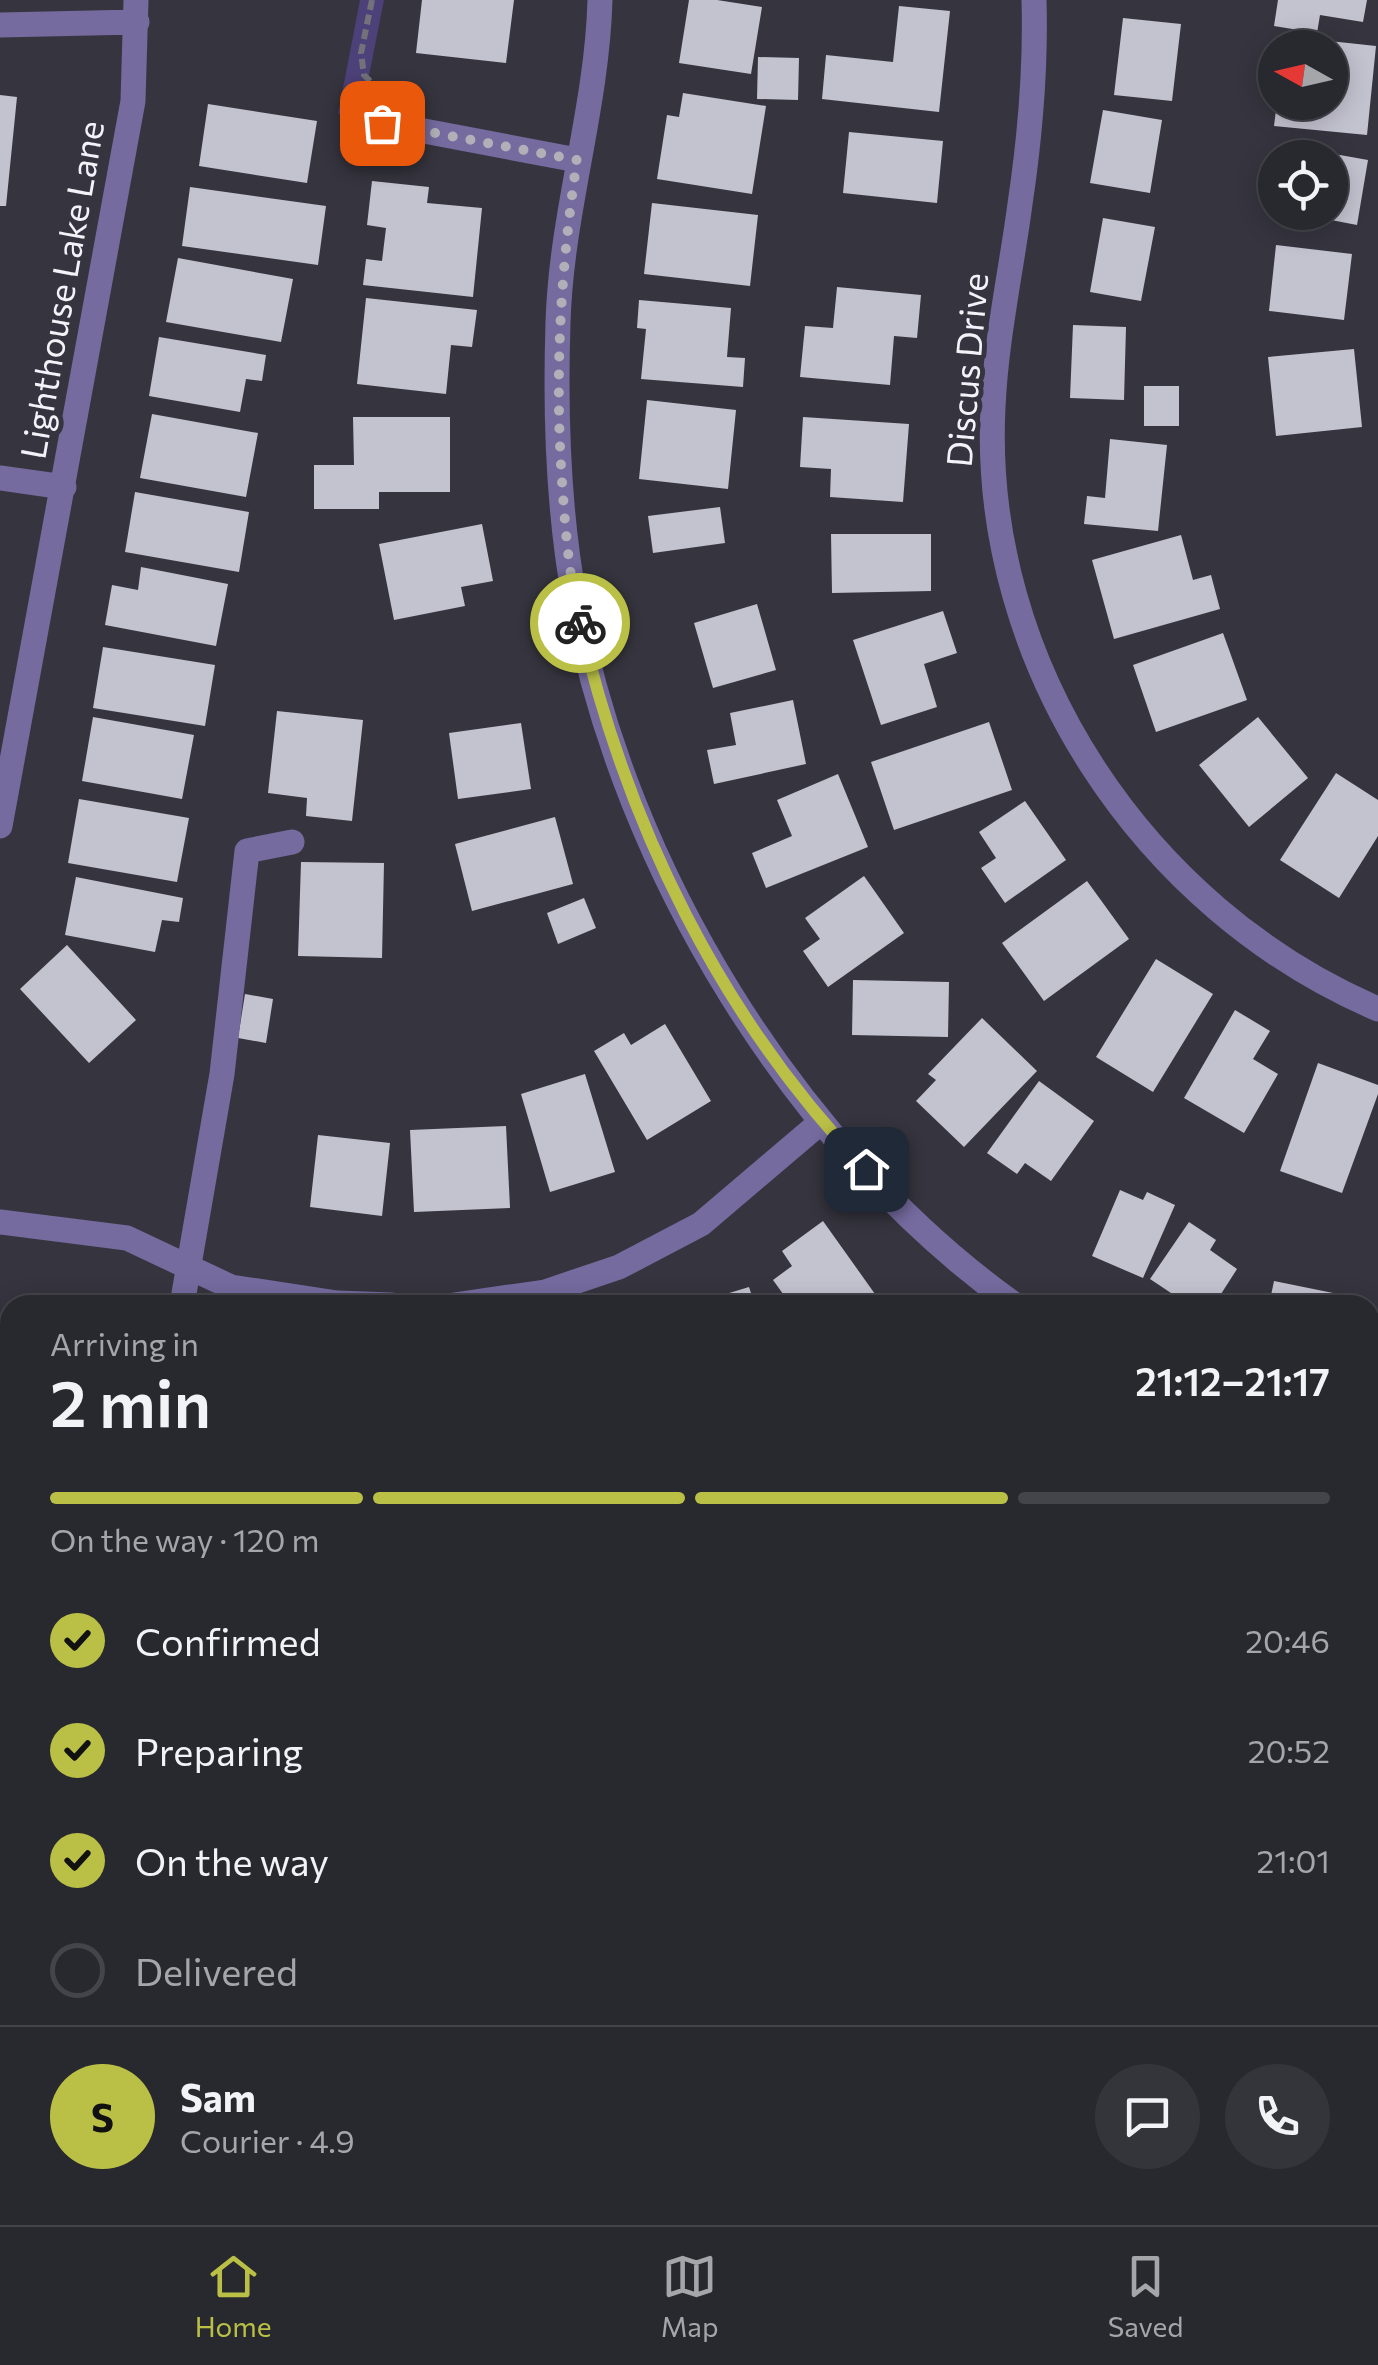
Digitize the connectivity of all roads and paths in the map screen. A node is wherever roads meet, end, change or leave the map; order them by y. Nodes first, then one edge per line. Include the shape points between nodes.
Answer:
1 (372, 0) edge
2 (600, 0) edge
3 (1034, 0) edge
4 (136, 11) edge
5 (0, 25) edge
6 (374, 121) joint
7 (577, 160) junction
8 (0, 478) edge
9 (64, 487) junction
10 (0, 826) edge
11 (292, 842) dead end
12 (1378, 1010) edge
13 (821, 1122) junction
14 (0, 1222) edge
15 (188, 1269) junction
16 (184, 1295) edge
17 (285, 1295) edge
18 (524, 1295) edge
19 (1003, 1295) edge

1 - 6 path via 361,54 364,75 385,96
2 - 7 street
3 - 12 street, Discus Drive via 1031,110 997,352 991,471 1025,631 1072,738 1164,858 1294,966
4 - 5 street
4 - 9 street, Lighthouse Lake Lane via 133,102
6 - 7 street
7 - 13 street via 558,318 556,416 574,601 596,696 636,809 685,916 725,986
8 - 9 street
9 - 10 street, Lighthouse Lake Lane
11 - 15 street via 247,851 222,1074
13 - 18 street via 701,1224 620,1267
13 - 19 street via 905,1212
14 - 15 street via 127,1238
15 - 16 street
15 - 17 street via 232,1287

